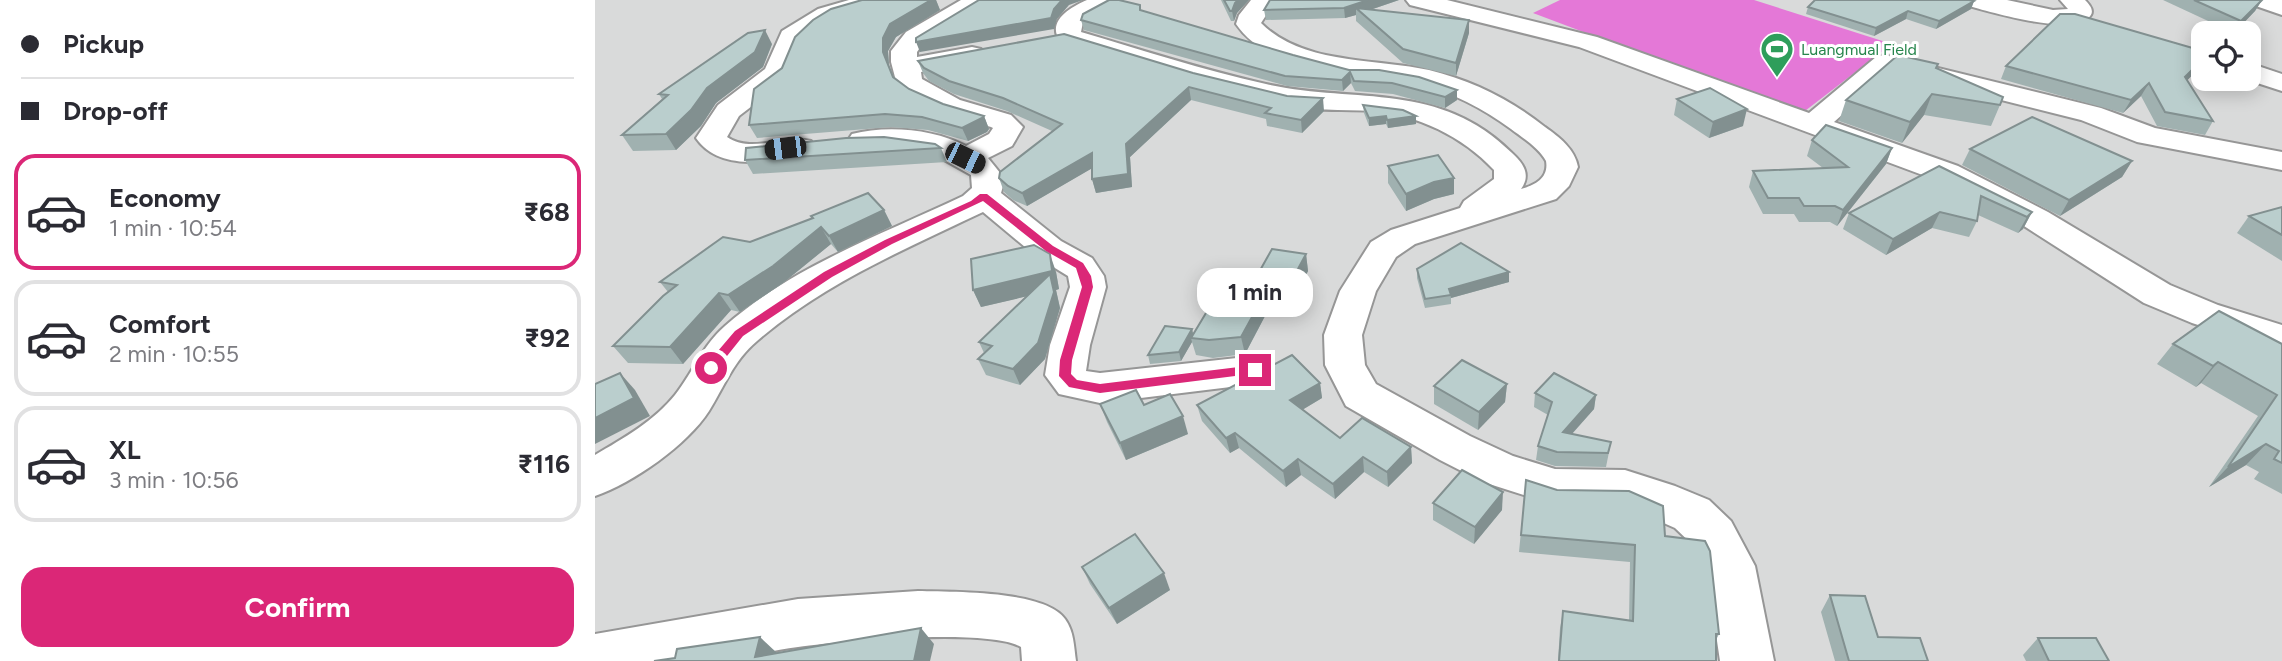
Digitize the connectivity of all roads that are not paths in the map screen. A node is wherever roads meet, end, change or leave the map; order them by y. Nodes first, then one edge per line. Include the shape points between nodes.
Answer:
1 (874, 0) edge
2 (978, 0) edge
3 (1107, 0) edge
4 (1264, 0) edge
5 (1419, 0) edge
6 (1973, 0) edge
7 (2262, 0) edge
8 (2282, 8) edge
9 (2071, 9) edge
10 (2097, 24) edge
11 (992, 51) edge
12 (907, 65) junction
13 (2261, 75) edge
14 (2282, 83) edge
15 (1814, 124) junction
16 (965, 158) junction
17 (2282, 160) edge
18 (983, 196) junction
19 (1465, 215) junction
20 (2282, 339) edge
21 (1255, 370) dead end
22 (595, 478) edge
23 (595, 659) edge
24 (1049, 661) edge
25 (1747, 661) edge

1 - 16 street via 827,13 791,36 777,73 728,111 711,138 717,146 746,151 891,139 953,148
2 - 12 street via 907,43
3 - 19 street via 1071,18 1056,39 1290,98 1419,110 1478,142 1510,168 1510,182
4 - 19 street via 1248,24 1273,45 1328,62 1412,74 1457,88 1495,106 1556,151 1563,172 1545,192
5 - 15 street via 1588,42
6 - 9 street via 2046,16
7 - 8 street
9 - 10 street
11 - 12 street
12 - 16 street via 913,85 957,109 996,118 1009,127 1001,140
13 - 14 street
15 - 17 street via 1885,63 2091,114 2148,136
15 - 20 street via 1947,173 2036,219 2157,294
16 - 18 street via 984,167 989,180
18 - 21 street via 1049,249 1079,266 1086,276 1088,287 1066,360 1065,376 1073,384 1100,388
18 - 22 street via 845,264 739,334 711,368 689,407 663,434
19 - 25 street via 1403,237 1383,250 1358,291 1343,334 1345,365 1361,394 1499,469 1555,487 1625,488 1692,514 1714,535 1730,566
23 - 24 street via 798,623 918,614 1023,621 1046,634

